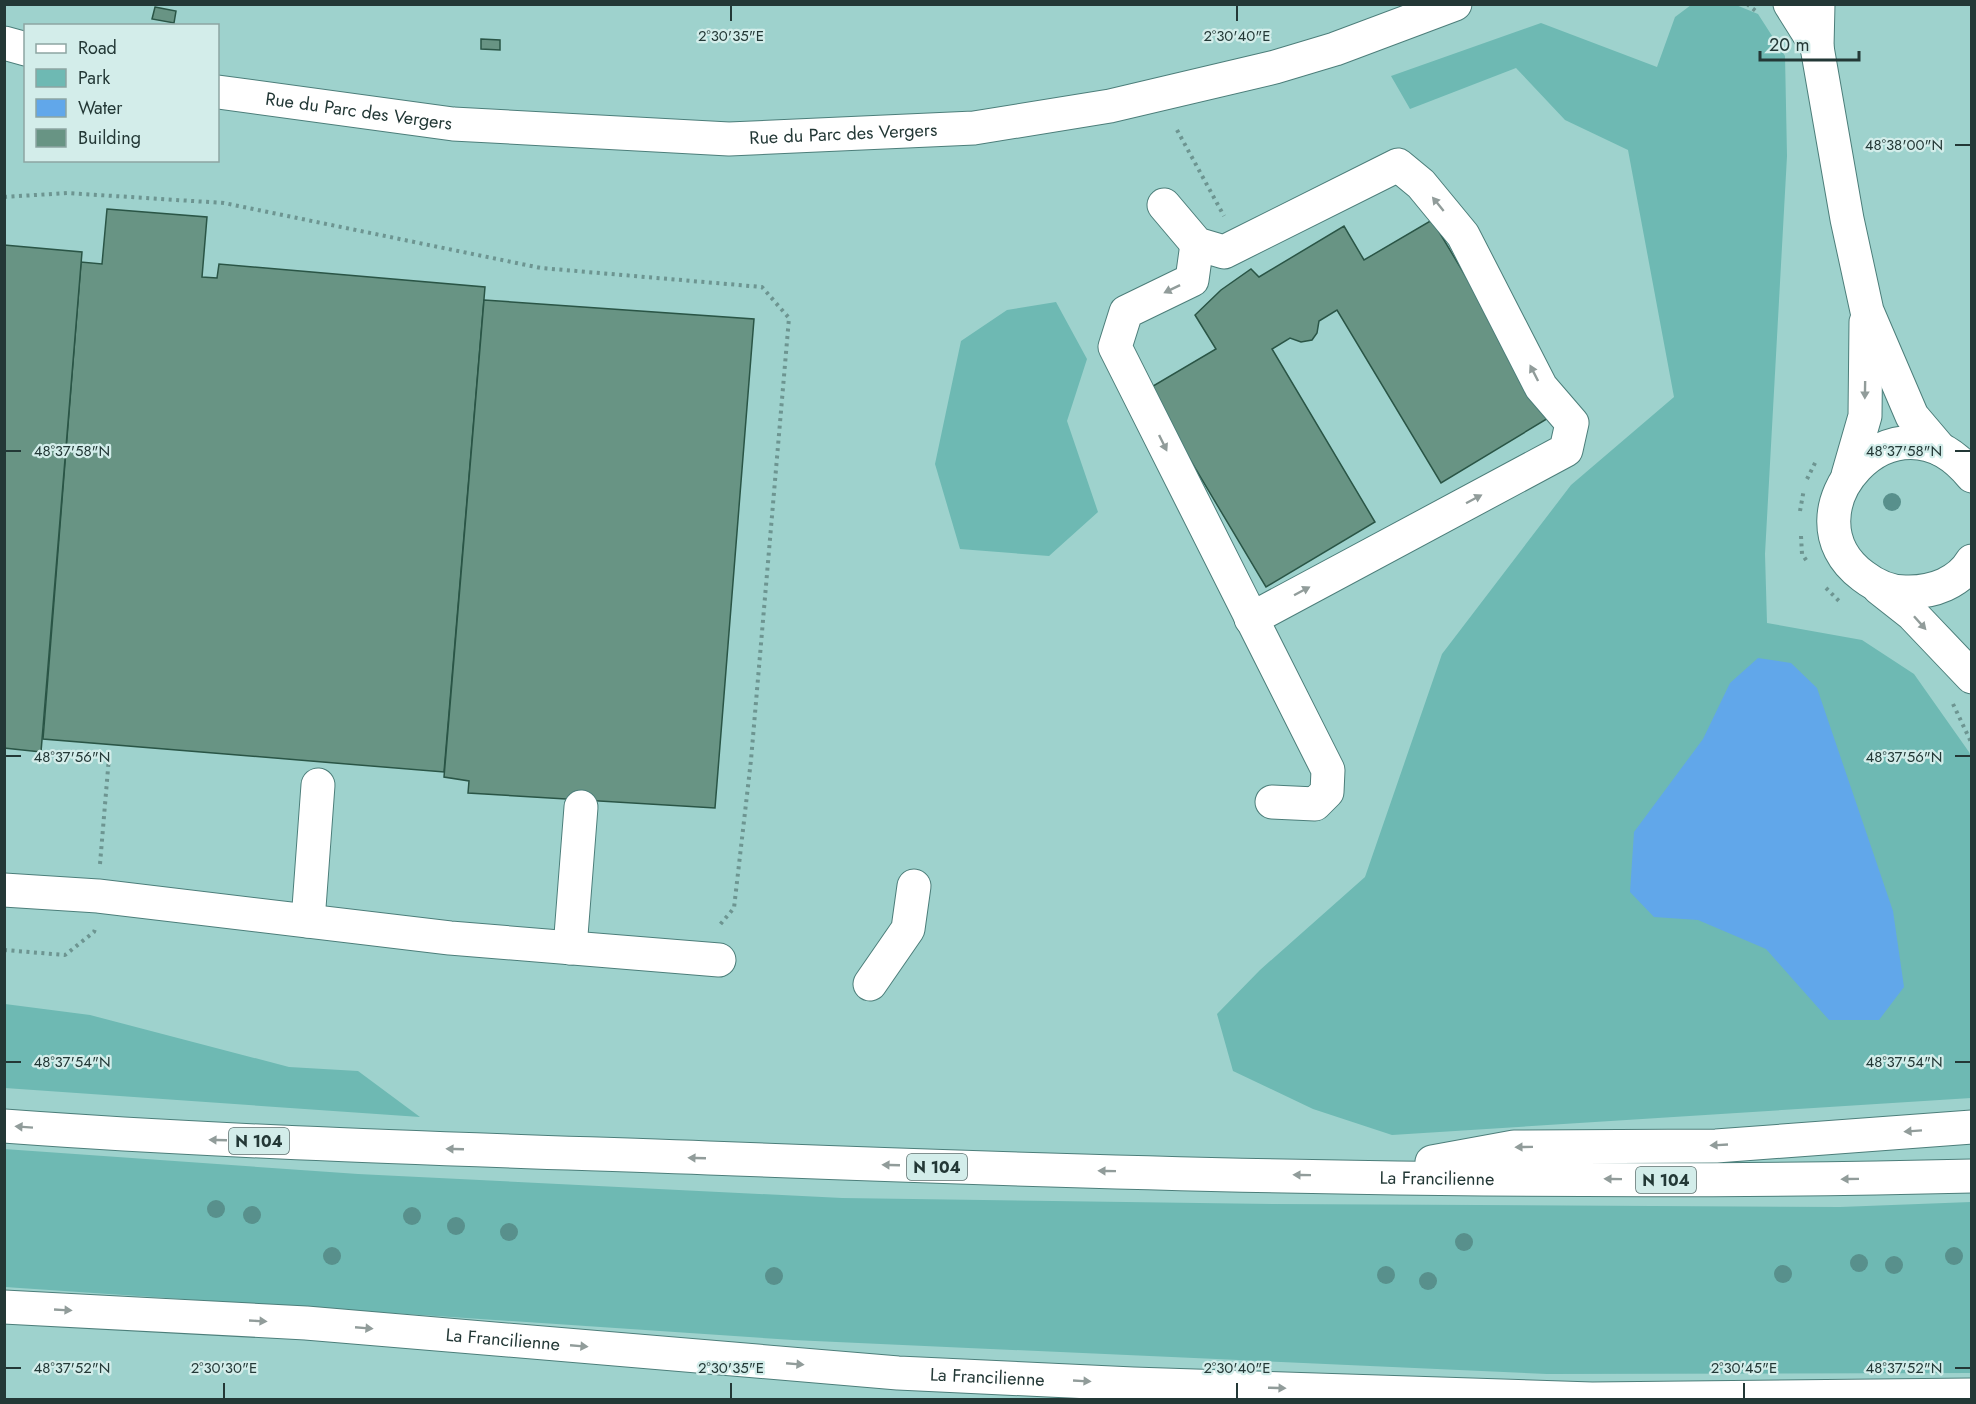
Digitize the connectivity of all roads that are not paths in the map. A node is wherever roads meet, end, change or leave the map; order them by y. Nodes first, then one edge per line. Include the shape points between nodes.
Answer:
1 (1455, 4) edge
2 (1790, 4) edge
3 (1818, 4) edge
4 (4, 43) edge
5 (1817, 47) junction
6 (24, 48) edge
7 (219, 92) edge
8 (1164, 205) dead end
9 (1197, 244) junction
10 (1867, 311) junction
11 (1940, 448) junction
12 (1848, 475) junction
13 (1971, 476) edge
14 (1970, 570) edge
15 (1875, 585) junction
16 (1251, 619) junction
17 (1971, 677) edge
18 (318, 785) dead end
19 (1272, 802) dead end
20 (581, 807) dead end
21 (915, 886) dead end
22 (4, 890) edge
23 (308, 921) junction
24 (570, 948) junction
25 (706, 959) road end
26 (870, 984) dead end
27 (4, 1126) edge
28 (1971, 1127) edge
29 (1361, 1176) junction
30 (1971, 1176) edge
31 (4, 1307) edge
32 (898, 1373) junction
33 (1971, 1395) edge
34 (978, 1400) edge

1 - 7 main road, Rue du Parc des Vergers via 1275,67 1110,106 974,128 729,139 453,124
2 - 5 main road
3 - 5 main road
4 - 6 main road
5 - 10 main road
8 - 9 main road
9 -> 16 main road via 1192,280 1126,312 1115,347
16 -> 9 main road via 1566,450 1572,423 1541,387 1463,235 1421,184 1398,165 1224,252
10 - 11 main road via 1912,416
10 -> 12 main road via 1865,416
11 - 12 main road via 1915,442 1889,445 1866,457
11 - 13 main road
12 - 15 main road via 1837,498 1836,532 1854,570
14 - 15 main road via 1925,592 1900,593
15 -> 17 main road via 1912,614
16 - 19 main road via 1285,715 1328,770 1327,792 1315,804
18 - 23 main road
20 - 24 main road
21 - 26 main road via 908,929
22 - 23 main road via 98,896
23 - 24 main road
24 - 25 main road
29 -> 27 main road, La Francilienne / N 104 via 938,1167 155,1137
28 -> 29 main road via 1716,1146 1514,1147
30 -> 29 main road, La Francilienne / N 104 via 1745,1181
31 -> 32 main road, La Francilienne via 306,1323
32 -> 33 main road, La Francilienne via 1592,1399
32 - 34 main road

